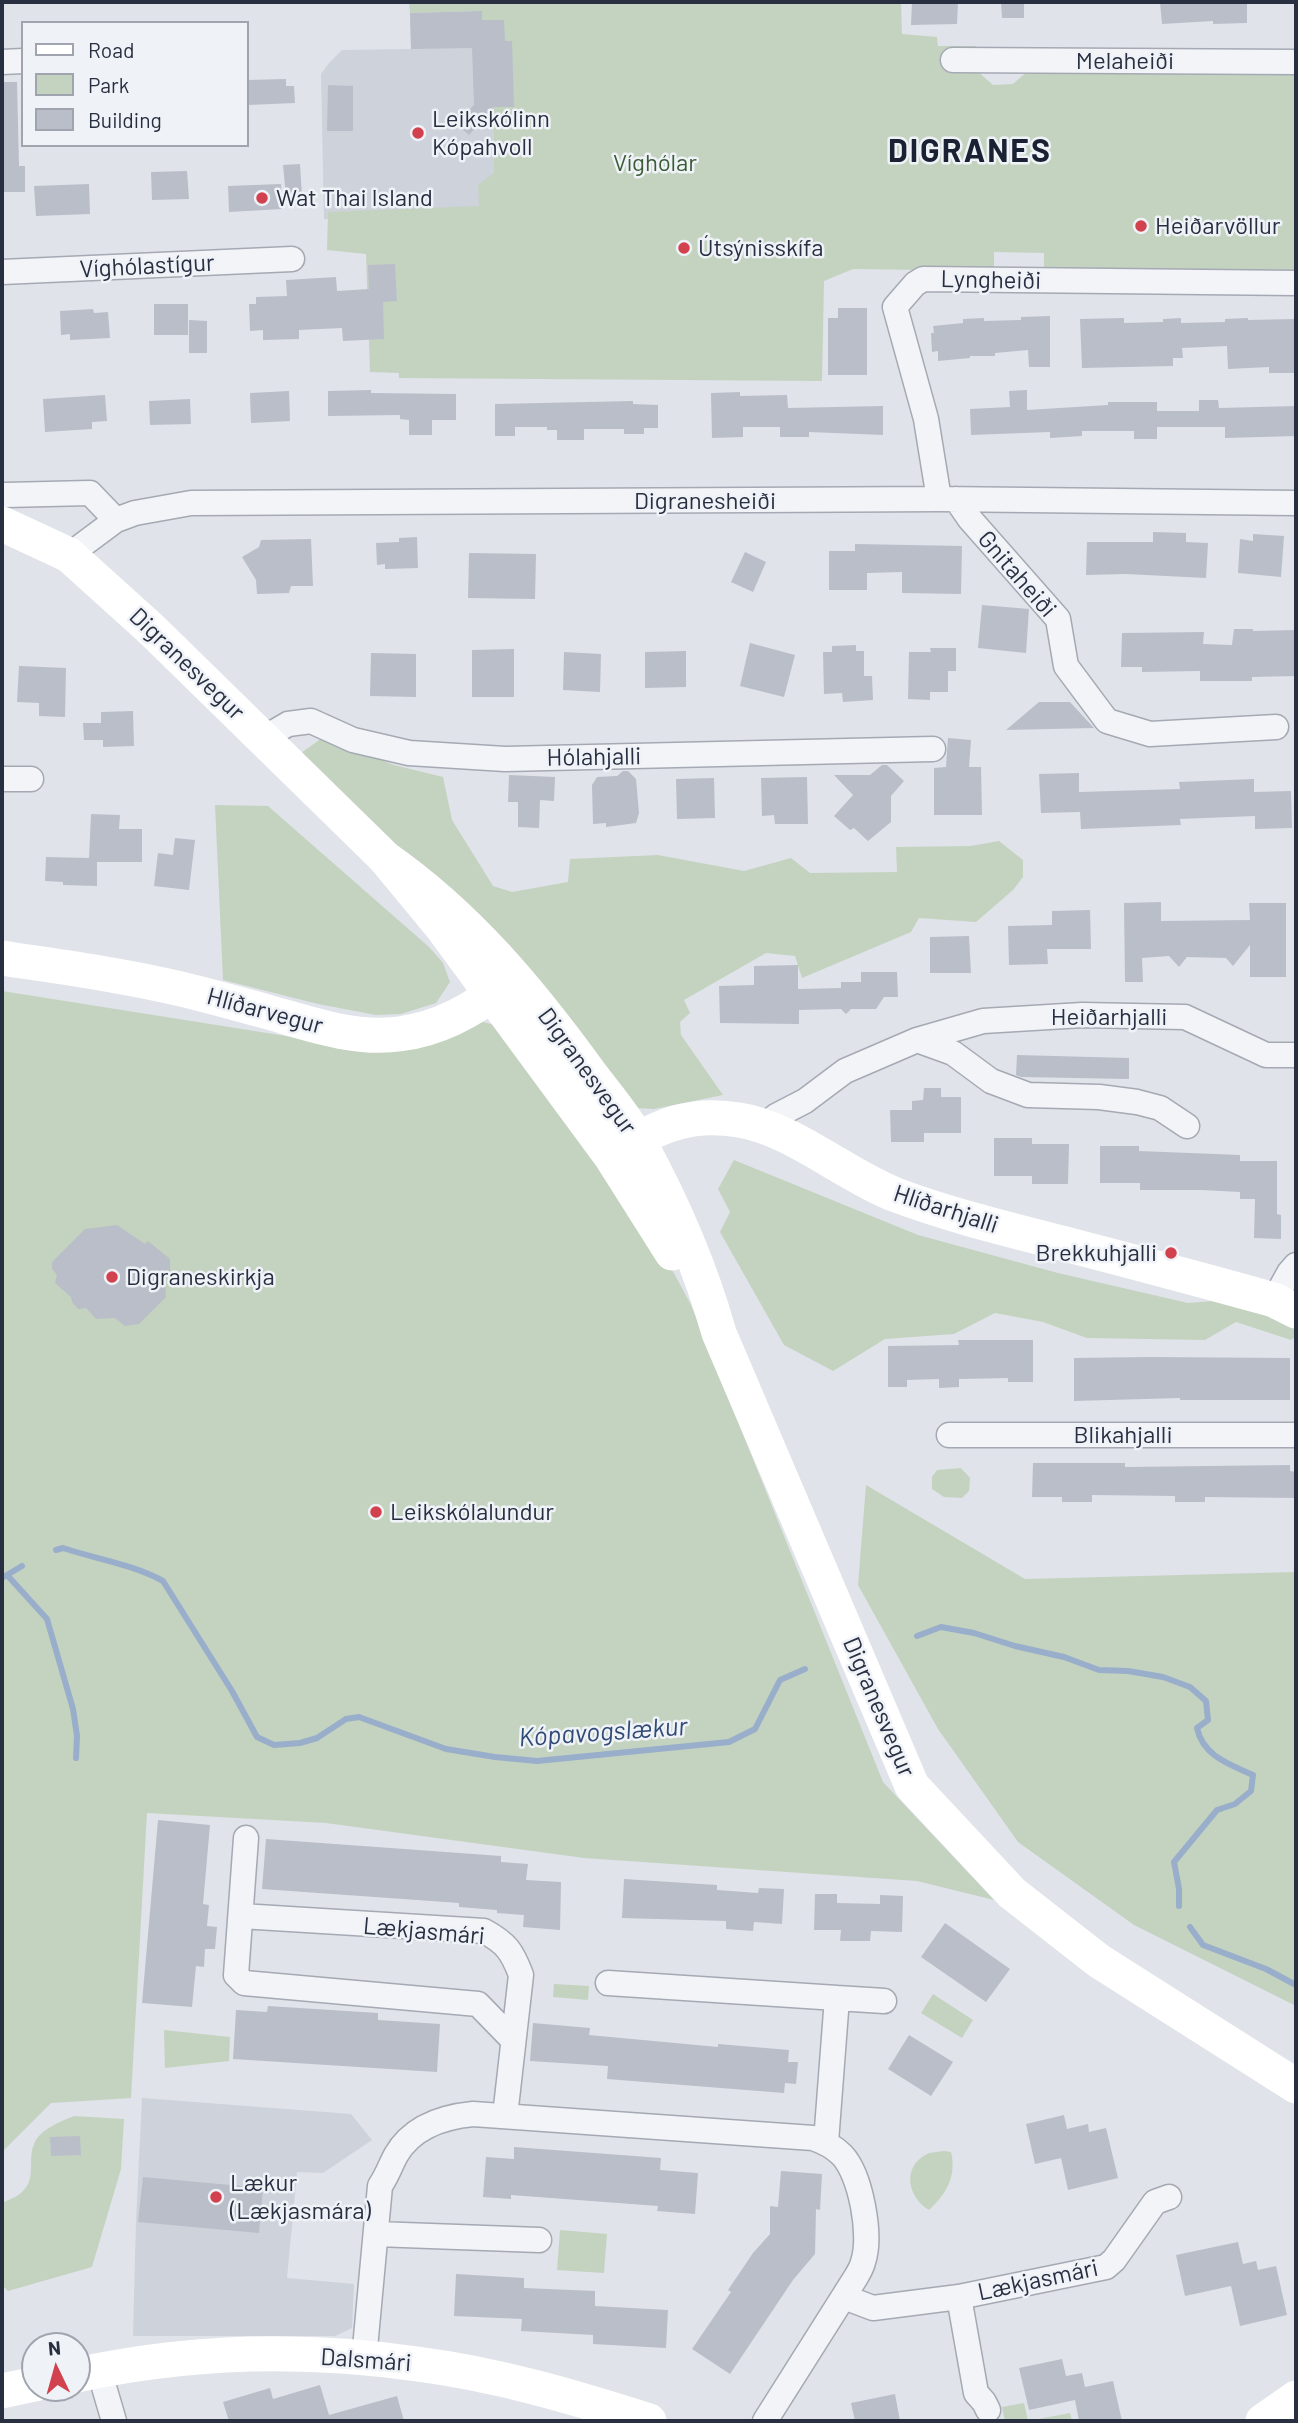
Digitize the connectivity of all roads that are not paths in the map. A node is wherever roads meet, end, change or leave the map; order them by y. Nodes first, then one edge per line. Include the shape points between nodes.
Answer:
1 (953, 60) dead end
2 (21, 61) edge
3 (2, 62) edge
4 (1296, 62) edge
5 (292, 259) dead end
6 (2, 272) edge
7 (1296, 283) edge
8 (948, 499) junction
9 (1296, 503) edge
10 (3, 510) edge
11 (116, 520) junction
12 (69, 555) junction
13 (1276, 727) dead end
14 (264, 738) junction
15 (933, 749) dead end
16 (2, 779) edge
17 (31, 779) dead end
18 (2, 958) edge
19 (503, 986) junction
20 (917, 1041) junction
21 (1296, 1055) edge
22 (764, 1126) junction
23 (1186, 1126) dead end
24 (624, 1147) junction
25 (1296, 1265) edge
26 (1285, 1305) edge
27 (949, 1435) dead end
28 (1296, 1435) edge
29 (246, 1838) dead end
30 (241, 1916) junction
31 (608, 1983) dead end
32 (837, 1998) junction
33 (884, 2001) dead end
34 (513, 2040) junction
35 (1296, 2086) edge
36 (505, 2116) junction
37 (826, 2142) junction
38 (1168, 2197) dead end
39 (376, 2234) junction
40 (539, 2239) dead end
41 (844, 2297) junction
42 (959, 2297) junction
43 (364, 2359) junction
44 (91, 2372) edge
45 (91, 2378) edge
46 (21, 2387) edge
47 (2, 2391) edge
48 (1296, 2398) edge
49 (988, 2410) dead end
50 (114, 2421) edge
51 (649, 2421) edge
52 (765, 2421) edge
53 (1263, 2421) edge

1 - 4 street, Melaheiði
2 - 3 street
5 - 6 street, Víghólastígur
7 - 8 street, Lyngheiði via 923,279 895,307
8 - 9 street, Digranesheiði
8 - 11 street, Digranesheiði via 191,503
8 - 13 street, Gnitaheiði via 1058,619 1066,666 1107,721 1150,734
10 - 11 street via 90,494
10 - 12 street, Digranesvegur
11 - 12 street, Digranesheiði
12 - 14 street, Digranesvegur
14 - 15 street, Hólahjalli via 288,724 311,721 353,740 409,753 505,759
14 - 19 street, Digranesvegur via 385,858 442,927
16 - 17 street
18 - 19 street, Hlíðarvegur via 177,988 359,1035 399,1034 435,1026 466,1012
19 - 24 street, Digranesvegur
20 - 21 street, Heiðarhjalli via 983,1021 1082,1015 1185,1017 1266,1055
20 - 22 street, Heiðarhjalli via 845,1071
20 - 23 street via 953,1053 991,1081 1028,1095 1137,1102 1160,1108
22 - 24 street, Hlíðarhjalli via 707,1116 682,1120
22 - 26 street, Hlíðarhjalli via 894,1194 983,1223
24 - 35 street, Digranesvegur via 719,1333 912,1786 1012,1893 1099,1961
25 - 26 street via 1289,1273
27 - 28 street, Blikahjalli
29 - 30 street
30 - 34 street via 236,1975 244,1983 478,2004
30 - 34 street, Lækjasmári via 484,1931 504,1941 520,1975
31 - 32 street
32 - 33 street
32 - 37 street
34 - 36 street, Lækjasmári
36 - 37 street
36 - 39 street via 447,2117 408,2139 380,2186
37 - 41 street via 853,2171 865,2220 864,2262
38 - 42 street, Lækjasmári via 1155,2202 1106,2267
39 - 40 street
39 - 43 street
41 - 42 street, Lækjasmári via 873,2308
41 - 52 street
42 - 49 street, Lækjasmári via 975,2393
43 - 44 street, Dalsmári via 270,2354
43 - 51 street, Dalsmári via 417,2364 545,2389
45 - 50 street
46 - 47 street
48 - 53 street

